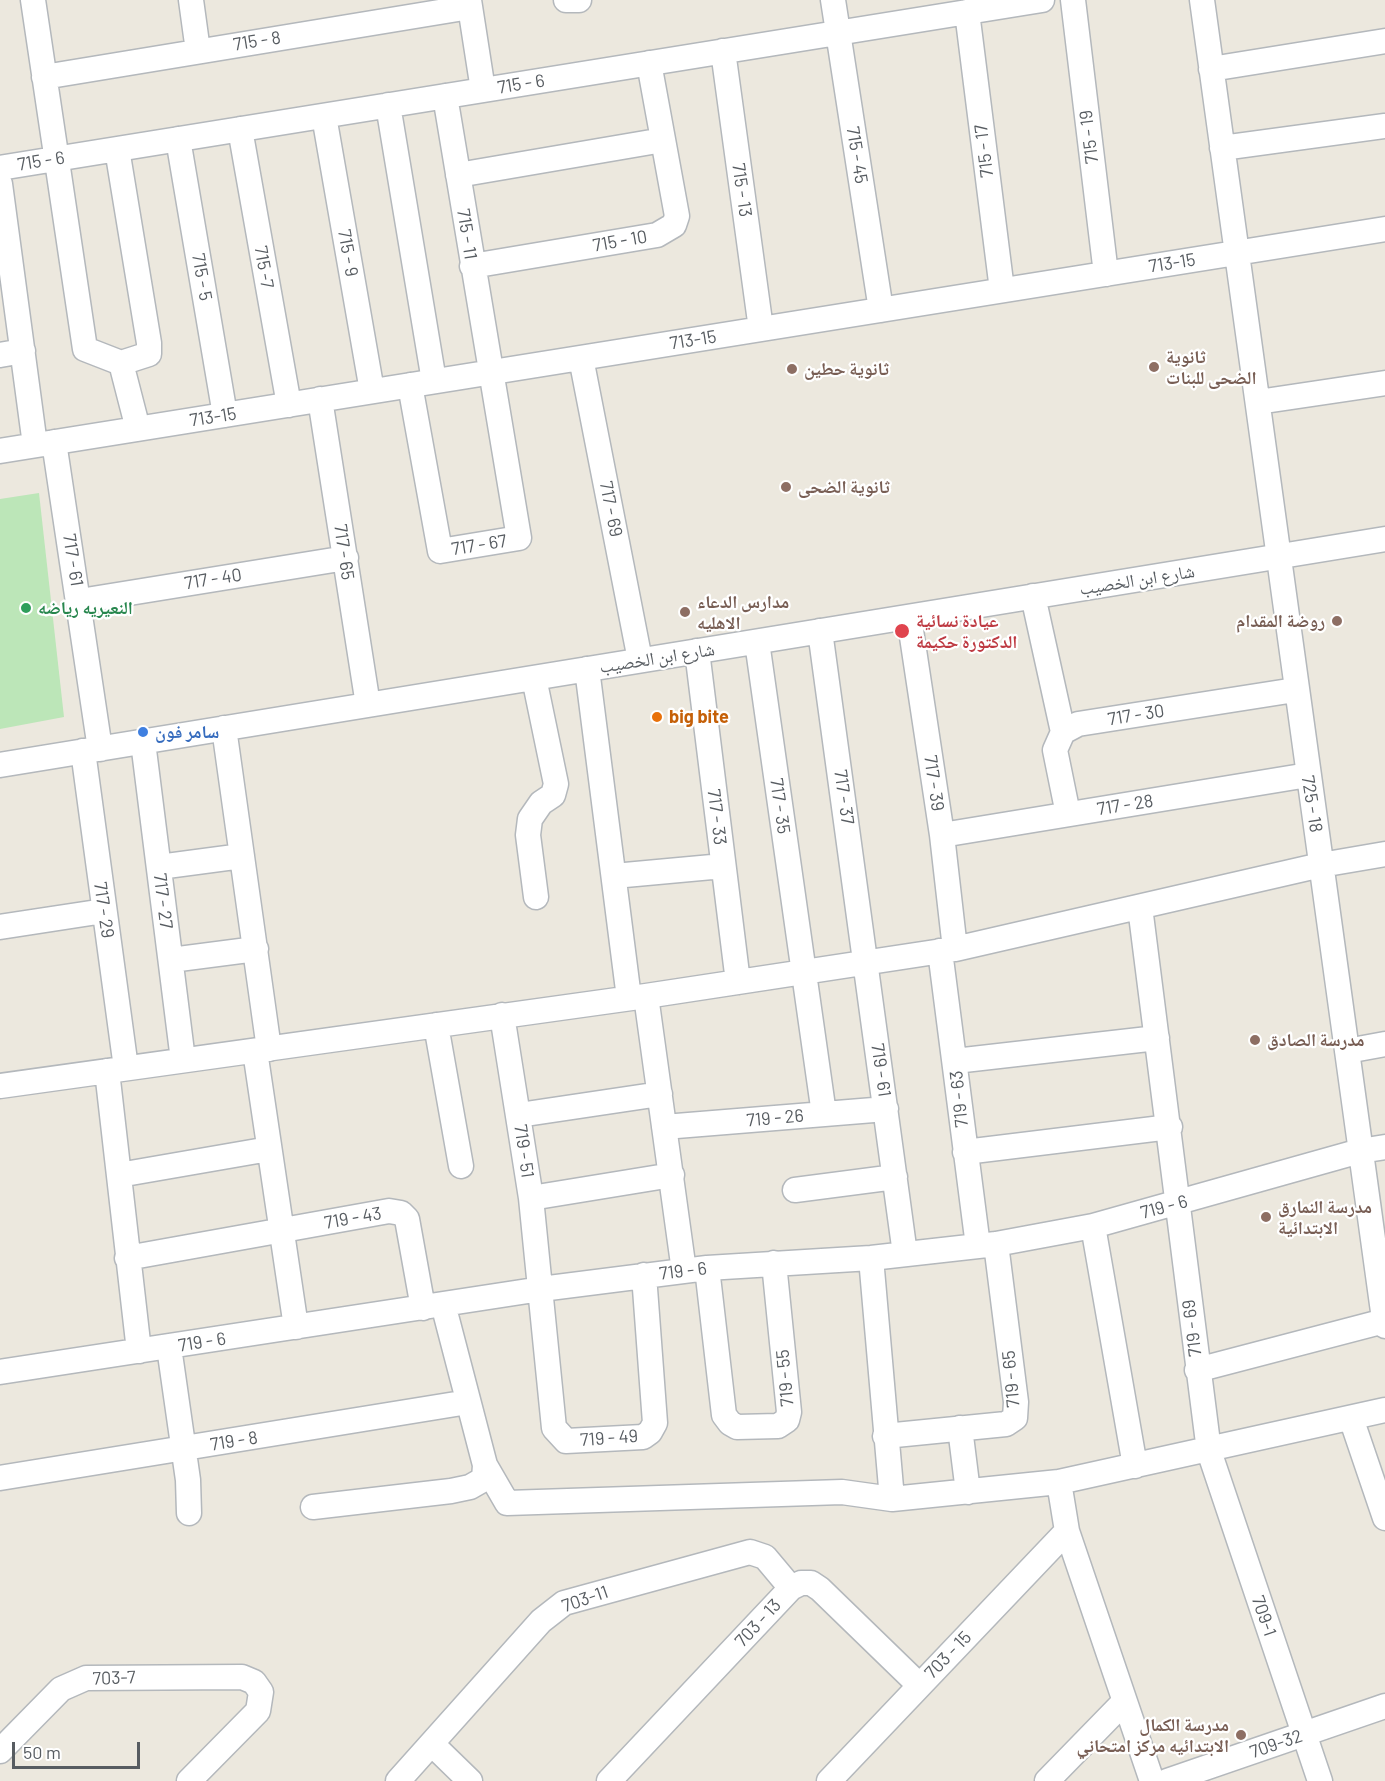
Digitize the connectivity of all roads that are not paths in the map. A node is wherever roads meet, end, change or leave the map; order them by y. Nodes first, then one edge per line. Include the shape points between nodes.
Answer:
1 (33, 0) edge
2 (191, 0) edge
3 (566, 0) edge
4 (579, 0) edge
5 (833, 0) edge
6 (1042, 0) edge
7 (1072, 0) edge
8 (1202, 0) edge
9 (469, 4) edge
10 (916, 10) edge
11 (967, 12) junction
12 (838, 33) junction
13 (1385, 41) edge
14 (198, 51) junction
15 (723, 51) junction
16 (649, 63) junction
17 (1211, 69) junction
18 (44, 77) junction
19 (483, 90) junction
20 (445, 96) junction
21 (387, 105) junction
22 (324, 116) junction
23 (1385, 126) edge
24 (240, 129) junction
25 (178, 139) junction
26 (663, 140) junction
27 (1222, 148) junction
28 (117, 149) junction
29 (56, 159) junction
30 (0, 168) edge
31 (458, 175) junction
32 (0, 184) edge
33 (1385, 229) edge
34 (1237, 252) junction
35 (5, 263) edge
36 (472, 266) junction
37 (1106, 273) junction
38 (1002, 290) junction
39 (881, 310) junction
40 (761, 329) junction
41 (11, 353) edge
42 (581, 358) junction
43 (121, 363) junction
44 (490, 372) junction
45 (434, 381) junction
46 (1385, 383) edge
47 (410, 385) junction
48 (372, 391) junction
49 (320, 399) junction
50 (1258, 402) junction
51 (289, 405) junction
52 (225, 415) junction
53 (138, 429) junction
54 (44, 444) junction
55 (0, 451) edge
56 (1385, 539) edge
57 (1279, 556) junction
58 (346, 558) junction
59 (1033, 597) junction
60 (80, 601) junction
61 (909, 617) junction
62 (820, 631) junction
63 (757, 642) junction
64 (697, 651) junction
65 (640, 660) junction
66 (587, 669) junction
67 (534, 678) junction
68 (1295, 690) junction
69 (368, 705) junction
70 (224, 728) junction
71 (1063, 732) junction
72 (142, 742) junction
73 (91, 750) junction
74 (0, 765) edge
75 (1308, 775) junction
76 (1068, 814) junction
77 (942, 835) junction
78 (1385, 854) edge
79 (242, 856) junction
80 (1321, 865) junction
81 (723, 866) junction
82 (159, 867) junction
83 (614, 876) junction
84 (536, 897) dead end
85 (1140, 907) junction
86 (104, 911) junction
87 (0, 927) edge
88 (256, 949) junction
89 (947, 950) junction
90 (171, 960) junction
91 (867, 962) junction
92 (802, 971) junction
93 (738, 982) junction
94 (638, 997) junction
95 (502, 1015) junction
96 (436, 1025) junction
97 (1157, 1038) junction
98 (1385, 1044) edge
99 (262, 1050) junction
100 (1347, 1051) junction
101 (183, 1060) junction
102 (955, 1061) junction
103 (116, 1070) junction
104 (0, 1086) edge
105 (660, 1094) junction
106 (886, 1109) junction
107 (519, 1114) junction
108 (824, 1114) junction
109 (664, 1127) junction
110 (1170, 1127) junction
111 (1385, 1147) edge
112 (269, 1149) junction
113 (1360, 1151) junction
114 (966, 1152) junction
115 (461, 1166) dead end
116 (119, 1174) junction
117 (672, 1174) junction
118 (895, 1177) junction
119 (795, 1190) dead end
120 (531, 1198) junction
121 (1177, 1204) junction
122 (1093, 1226) junction
123 (280, 1231) junction
124 (987, 1245) junction
125 (905, 1254) junction
126 (871, 1257) junction
127 (127, 1258) junction
128 (774, 1263) junction
129 (695, 1269) junction
130 (644, 1275) junction
131 (541, 1288) junction
132 (433, 1306) junction
133 (1384, 1321) edge
134 (1385, 1326) edge
135 (296, 1327) junction
136 (169, 1347) junction
137 (138, 1351) junction
138 (1197, 1370) junction
139 (0, 1372) edge
140 (468, 1402) junction
141 (1385, 1410) edge
142 (1351, 1418) junction
143 (960, 1428) junction
144 (885, 1436) junction
145 (183, 1449) junction
146 (1209, 1451) junction
147 (485, 1465) junction
148 (1134, 1466) junction
149 (0, 1478) edge
150 (1059, 1482) junction
151 (968, 1492) junction
152 (892, 1499) junction
153 (313, 1507) dead end
154 (189, 1513) dead end
155 (1385, 1518) edge
156 (1067, 1531) junction
157 (791, 1588) junction
158 (919, 1685) junction
159 (1124, 1702) junction
160 (1385, 1706) edge
161 (1304, 1734) junction
162 (433, 1745) junction
163 (0, 1751) edge
164 (189, 1781) edge
165 (398, 1781) edge
166 (471, 1781) edge
167 (609, 1781) edge
168 (829, 1781) edge
169 (1047, 1781) edge
170 (1152, 1781) edge
171 (1167, 1781) edge
172 (1320, 1781) edge

1 - 18 street
2 - 14 street
3 - 4 street
5 - 12 street, 715 - 45
6 - 11 street, 715 - 6
7 - 37 street, 715 - 19
8 - 17 street, 725 - 18
9 - 14 street, 715 - 8
9 - 19 street
10 - 11 street, 715 - 6
10 - 12 street, 715 - 6
11 - 38 street, 715 - 17
12 - 15 street, 715 - 6
12 - 39 street, 715 - 45
13 - 17 street
14 - 18 street, 715 - 8
15 - 16 street, 715 - 6
15 - 40 street, 715 - 13
16 - 19 street, 715 - 6
16 - 26 street, 715 - 10
17 - 27 street, 725 - 18
18 - 29 street
19 - 20 street, 715 - 6
20 - 21 street, 715 - 6
20 - 31 street, 715 - 11
21 - 22 street, 715 - 6
21 - 45 street
22 - 24 street, 715 - 6
22 - 48 street, 715 - 9
23 - 27 street
24 - 25 street, 715 - 6
24 - 51 street, 715 -7
25 - 28 street, 715 - 6
25 - 52 street, 715 - 5
26 - 31 street
26 - 36 street, 715 - 10 via 677,216 674,225 657,235
27 - 34 street, 725 - 18
28 - 29 street, 715 - 6
28 - 43 street via 149,343 148,354
29 - 30 street, 715 - 6
29 - 43 street via 85,349
31 - 36 street, 715 - 11
32 - 35 street, 717 - 61
33 - 34 street, 713-15
34 - 37 street, 713-15
34 - 50 street, 725 - 18
35 - 41 street, 717 - 61
36 - 44 street, 715 - 11
37 - 38 street, 713-15
38 - 39 street, 713-15
39 - 40 street, 713-15
40 - 42 street, 713-15
41 - 54 street, 717 - 61
42 - 44 street, 713-15
42 - 65 street, 717 - 69
43 - 53 street
44 - 45 street, 713-15
44 - 47 street, 717 - 67 via 519,538 440,551
45 - 47 street, 713-15
46 - 50 street
47 - 48 street, 713-15
48 - 49 street, 713-15
49 - 51 street, 713-15
49 - 58 street, 717 - 65
50 - 57 street, 725 - 18
51 - 52 street, 713-15
52 - 53 street, 713-15
53 - 54 street, 713-15
54 - 55 street, 713-15
54 - 60 street, 717 - 61
56 - 57 street, شارع ابن الخصيب
57 - 59 street, شارع ابن الخصيب
57 - 68 street, 725 - 18
58 - 60 street, 717 - 40
58 - 69 street, 717 - 65
59 - 61 street, شارع ابن الخصيب
59 - 71 street
60 - 73 street, 717 - 61
61 - 62 street, شارع ابن الخصيب
61 - 77 street, 717 - 39
62 - 63 street, شارع ابن الخصيب
62 - 91 street, 717 - 37
63 - 64 street, شارع ابن الخصيب
63 - 92 street, 717 - 35
64 - 65 street, شارع ابن الخصيب
64 - 81 street, 717 - 33
65 - 66 street, شارع ابن الخصيب
66 - 67 street, شارع ابن الخصيب
66 - 83 street
67 - 69 street, شارع ابن الخصيب
67 - 84 street via 556,784 553,795 541,803 530,819 528,835
68 - 71 street, 717 - 30 via 1078,724
68 - 75 street, 725 - 18
69 - 70 street, شارع ابن الخصيب
70 - 72 street, شارع ابن الخصيب
70 - 79 street
71 - 76 street via 1055,750
72 - 73 street, شارع ابن الخصيب
72 - 82 street, 717 - 27
73 - 74 street, شارع ابن الخصيب
73 - 86 street, 717 - 29
75 - 76 street, 717 - 28
75 - 80 street, 725 - 18
76 - 77 street, 717 - 28
77 - 89 street, 717 - 39
78 - 80 street
79 - 82 street
79 - 88 street
80 - 85 street
80 - 100 street, 725 - 18
81 - 83 street
81 - 93 street, 717 - 33
82 - 90 street, 717 - 27
83 - 94 street
85 - 89 street
85 - 97 street, 719 - 69
86 - 87 street
86 - 103 street, 717 - 29
88 - 90 street
88 - 99 street
89 - 91 street
89 - 102 street, 719 - 63
90 - 101 street, 717 - 27
91 - 92 street
91 - 106 street, 719 - 61
92 - 93 street
92 - 108 street, 717 - 35
93 - 94 street
94 - 95 street
94 - 105 street
95 - 96 street
95 - 107 street, 719 - 51
96 - 99 street
96 - 115 street
97 - 102 street
97 - 110 street, 719 - 69
98 - 100 street
99 - 101 street
99 - 112 street
100 - 113 street, 725 - 18
101 - 103 street
102 - 114 street, 719 - 63
103 - 104 street
103 - 116 street, 717 - 29
105 - 107 street
105 - 109 street
106 - 108 street, 719 - 26
106 - 118 street, 719 - 61
107 - 120 street, 719 - 51
108 - 109 street, 719 - 26
109 - 117 street
110 - 114 street
110 - 121 street, 719 - 69
111 - 113 street, 719 - 6
112 - 116 street
112 - 123 street
113 - 121 street, 719 - 6
113 - 133 street, 725 - 18
114 - 124 street, 719 - 63
116 - 127 street, 717 - 29
117 - 120 street
117 - 129 street
118 - 119 street
118 - 125 street, 719 - 61
120 - 131 street, 719 - 51
121 - 122 street, 719 - 6
121 - 138 street, 719 - 69
122 - 124 street, 719 - 6
122 - 148 street
123 - 127 street
123 - 132 street, 719 - 43 via 389,1211 401,1213 407,1219
123 - 135 street
124 - 125 street, 719 - 6
124 - 143 street, 719 - 65 via 1016,1402 1015,1418 1006,1424
125 - 126 street, 719 - 6
126 - 128 street, 719 - 6
126 - 144 street
127 - 137 street, 717 - 29
128 - 129 street, 719 - 6
128 - 129 street, 719 - 55 via 789,1412 787,1420 778,1426 737,1427 724,1415
129 - 130 street, 719 - 6
130 - 131 street, 719 - 6
130 - 131 street, 719 - 49 via 655,1423 643,1437 566,1441 559,1437 554,1428
131 - 132 street, 719 - 6
132 - 135 street, 719 - 6
132 - 140 street
133 - 134 street, 725 - 18
133 - 138 street
135 - 136 street, 719 - 6
136 - 137 street, 719 - 6
136 - 145 street
137 - 139 street, 719 - 6
138 - 146 street, 719 - 69
140 - 145 street, 719 - 8
140 - 147 street
141 - 142 street
142 - 146 street
142 - 155 street
143 - 144 street, 719 - 65
143 - 151 street
144 - 152 street
145 - 149 street, 719 - 8
145 - 154 street
146 - 148 street
146 - 161 street, 709-1
147 - 152 street via 507,1503 842,1491
147 - 153 street via 484,1479 470,1487
148 - 150 street
150 - 151 street
150 - 156 street
151 - 152 street
156 - 158 street, 703 - 15
156 - 159 street
157 - 158 street, 703 - 13 via 801,1583 816,1586
157 - 162 street, 703-11 via 765,1557 750,1552 564,1603 541,1621
157 - 167 street, 703 - 13
158 - 168 street, 703 - 15
159 - 169 street
159 - 170 street
160 - 161 street, 709-32
161 - 171 street, 709-32
161 - 172 street, 709-1
162 - 165 street, 703-11
162 - 166 street
163 - 164 street, 703-7 via 61,1689 86,1678 242,1677 254,1682 261,1692 258,1711

